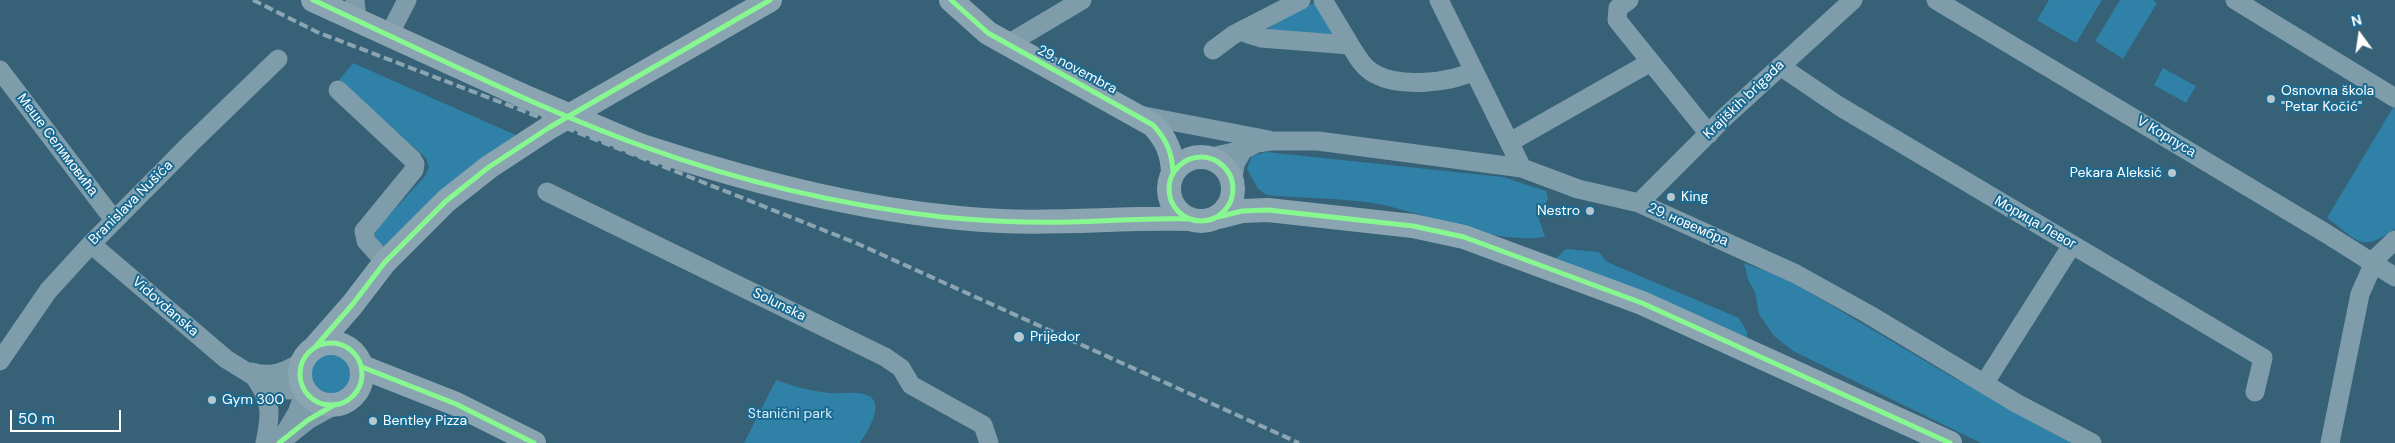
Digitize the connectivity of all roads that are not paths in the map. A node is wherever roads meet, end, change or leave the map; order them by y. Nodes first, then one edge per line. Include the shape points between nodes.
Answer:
1 (407, 0) edge
2 (770, 0) edge
3 (951, 0) edge
4 (1082, 0) edge
5 (1300, 0) edge
6 (1323, 0) edge
7 (1439, 0) edge
8 (1853, 0) edge
9 (1936, 0) edge
10 (2234, 0) edge
11 (1625, 1) edge
12 (323, 4) edge
13 (356, 10) edge
14 (1244, 29) junction
15 (389, 35) junction
16 (1008, 44) junction
17 (1350, 45) junction
18 (1213, 50) dead end
19 (278, 59) dead end
20 (1650, 62) junction
21 (1780, 66) junction
22 (0, 70) edge
23 (1474, 70) junction
24 (338, 90) dead end
25 (2395, 98) edge
26 (1137, 114) junction
27 (1709, 134) junction
28 (1163, 136) junction
29 (1270, 141) junction
30 (1510, 142) junction
31 (1243, 150) junction
32 (1205, 157) junction
33 (1522, 168) junction
34 (1171, 182) junction
35 (1233, 185) junction
36 (547, 192) dead end
37 (1639, 203) junction
38 (1268, 210) junction
39 (1218, 216) junction
40 (1135, 219) junction
41 (1190, 219) junction
42 (114, 220) junction
43 (2395, 240) edge
44 (91, 244) junction
45 (2072, 245) junction
46 (384, 262) junction
47 (2373, 263) junction
48 (2395, 277) edge
49 (352, 305) junction
50 (309, 354) junction
51 (357, 359) junction
52 (0, 361) edge
53 (249, 373) junction
54 (399, 383) junction
55 (1984, 384) junction
56 (304, 390) junction
57 (2255, 392) dead end
58 (344, 401) junction
59 (265, 443) edge
60 (278, 443) edge
61 (534, 443) edge
62 (990, 443) edge
63 (1950, 443) edge
64 (2092, 443) edge
65 (2330, 443) edge

1 - 15 street
2 - 46 main road via 550,127 489,166 446,201
3 - 16 main road, 29. novembra via 988,33
4 - 16 street
5 - 14 street
6 - 17 street
7 - 23 street
8 - 21 street, Krajiških brigada
9 - 47 street, V Корпуса
10 - 25 street
11 - 20 street via 1616,12 1617,20
12 - 13 main road
13 - 15 main road
14 - 17 street via 1248,34 1262,38
14 - 18 street
15 - 40 main road, bridge via 642,146 779,188 942,217 1070,222
16 - 26 main road, 29. novembra
17 - 23 street via 1363,66 1387,78 1429,82 1453,79
19 - 42 street, Branislava Nušića
20 - 27 street
20 - 30 street
21 - 27 street, Krajiških brigada
21 - 45 street, Морица Левог via 1838,106
22 - 42 street, Меше Селимовића
23 - 30 street
24 - 46 street via 414,164 414,170 364,231 366,241
26 - 28 main road, 29. novembra
26 - 29 street, 29. novembra
27 - 37 street, Krajiških brigada
28 - 32 main road, 29. novembra
28 - 34 main road, 29. novembra via 1172,156
29 - 31 street, 29. новембра
29 - 33 street, 29. новембра via 1318,141
30 - 33 street
31 - 32 street
31 - 35 street via 1235,164
32 - 34 main road via 1190,158 1180,164
32 - 35 main road via 1220,162 1228,170
33 - 37 street, 29. новембра via 1578,189
34 - 40 main road via 1156,205
34 - 41 main road via 1172,203 1178,212
35 - 38 main road
35 - 39 main road via 1232,200
36 - 62 street, Solunska via 885,357 901,368 911,385 983,425
37 - 55 street, 29. новембра via 1796,274
38 - 39 main road
38 - 63 main road via 1413,226 1464,237 1642,303
39 - 41 main road via 1208,220
40 - 41 main road
42 - 44 street, Branislava Nušića
43 - 47 street
44 - 52 street, Branislava Nušića via 48,291
44 - 53 street, Vidovdanska via 226,359
45 - 55 street
45 - 57 street, Морица Левог via 2263,358
46 - 49 main road
47 - 48 street, V Корпуса
47 - 65 street via 2360,294
49 - 50 main road
49 - 51 main road via 349,324
50 - 51 main road via 332,342 345,346
50 - 53 street, Vidovdanska via 285,372 269,375
50 - 56 main road via 299,377
51 - 54 main road
51 - 58 main road via 361,382
53 - 56 street, Vidovdanska via 288,390
53 - 59 street via 263,389 270,408
54 - 58 main road
54 - 61 main road via 456,404
55 - 64 street, 29. новембра
56 - 58 main road via 318,403
56 - 60 street via 297,413
58 - 60 street via 308,420

